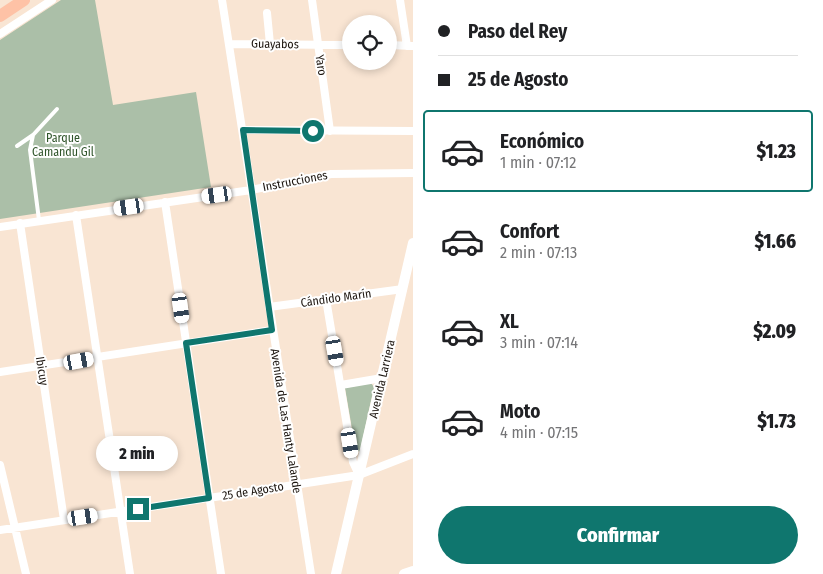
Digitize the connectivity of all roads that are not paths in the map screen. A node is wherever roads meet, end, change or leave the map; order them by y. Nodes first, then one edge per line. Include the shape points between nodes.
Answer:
1 (24, 0) edge
2 (52, 0) edge
3 (222, 0) edge
4 (312, 0) edge
5 (400, 0) edge
6 (267, 13) dead end
7 (0, 16) edge
8 (0, 34) edge
9 (229, 44) junction
10 (270, 44) junction
11 (318, 45) junction
12 (342, 45) edge
13 (397, 45) edge
14 (410, 46) edge
15 (57, 109) dead end
16 (243, 130) junction
17 (330, 131) junction
18 (413, 131) edge
19 (33, 135) junction
20 (17, 146) dead end
21 (413, 173) edge
22 (251, 190) junction
23 (165, 202) junction
24 (76, 215) junction
25 (39, 220) junction
26 (20, 223) junction
27 (0, 227) edge
28 (413, 244) edge
29 (409, 273) edge
30 (403, 289) junction
31 (326, 299) junction
32 (269, 307) junction
33 (272, 330) junction
34 (186, 343) junction
35 (98, 358) junction
36 (42, 367) junction
37 (0, 372) edge
38 (382, 378) junction
39 (340, 385) junction
40 (413, 454) edge
41 (0, 465) edge
42 (360, 475) junction
43 (297, 485) junction
44 (209, 498) junction
45 (121, 511) junction
46 (64, 520) junction
47 (14, 528) junction
48 (0, 530) edge
49 (413, 571) edge
50 (336, 573) edge
51 (26, 574) edge
52 (130, 574) edge
53 (221, 574) edge
54 (311, 574) edge
55 (404, 574) edge

1 - 7 highway
2 - 8 street
3 - 9 street, Avenida de Las Hanty Lalande
4 - 11 street, Yaro
5 - 14 street
6 - 10 street
9 - 10 street, Guayabos
9 - 16 street, Avenida de Las Hanty Lalande
10 - 11 street, Guayabos
11 - 12 street, Guayabos
11 - 17 street, Yaro
13 - 14 street
15 - 19 lane
16 - 17 street
16 - 22 street, Avenida de Las Hanty Lalande
17 - 18 street
19 - 20 lane
19 - 25 lane via 30,150
21 - 22 street, Instrucciones via 331,174
22 - 23 street, Instrucciones
22 - 32 street, Avenida de Las Hanty Lalande
23 - 24 street, Instrucciones
23 - 34 street
24 - 25 street, Instrucciones
24 - 35 street
25 - 26 street, Instrucciones
26 - 27 street, Instrucciones
26 - 36 street, Ibicuy
28 - 29 street, Avenida Larriera
29 - 30 street, Avenida Larriera
30 - 31 street, Cándido Marín
30 - 38 street, Avenida Larriera
31 - 32 street, Cándido Marín
31 - 39 street
32 - 33 street, Avenida de Las Hanty Lalande
33 - 34 street
33 - 43 street, Avenida de Las Hanty Lalande
34 - 35 street
34 - 44 street
35 - 36 street
35 - 45 street
36 - 37 street
36 - 46 street, Ibicuy
38 - 39 street
38 - 42 street, Avenida Larriera
39 - 42 street via 353,462
40 - 42 street, 25 de Agosto
41 - 47 street
42 - 43 street, 25 de Agosto
42 - 50 street, Avenida Larriera
43 - 44 street, 25 de Agosto
43 - 54 street, Avenida de Las Hanty Lalande
44 - 45 street, 25 de Agosto
44 - 53 street
45 - 46 street, 25 de Agosto
45 - 52 street
46 - 47 street, 25 de Agosto
47 - 48 street, 25 de Agosto
47 - 51 street
49 - 55 street

